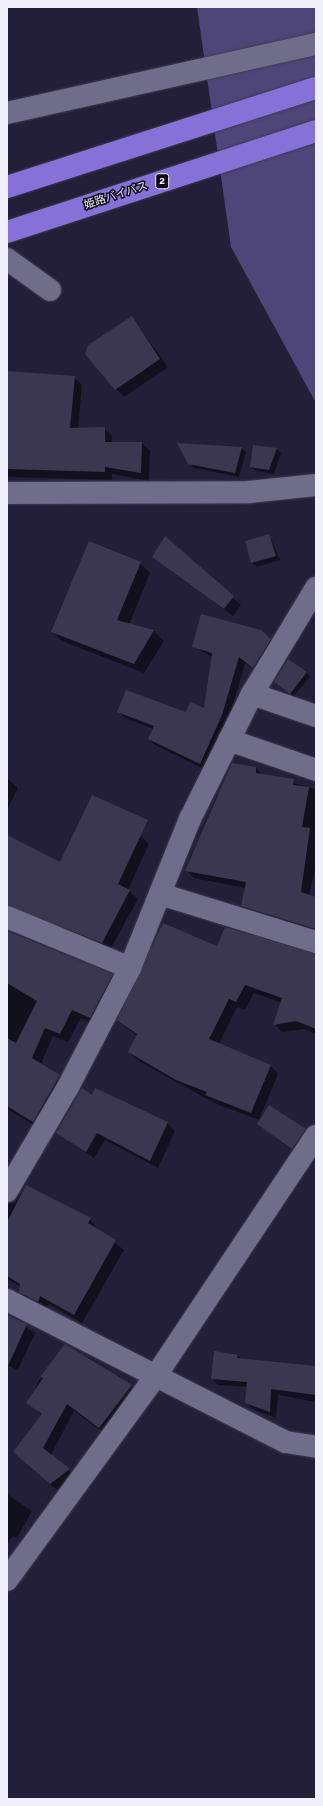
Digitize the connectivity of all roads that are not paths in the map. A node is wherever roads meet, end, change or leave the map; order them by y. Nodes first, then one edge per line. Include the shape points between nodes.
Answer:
1 (316, 44) edge
2 (316, 88) edge
3 (7, 113) edge
4 (316, 131) edge
5 (7, 187) edge
6 (7, 232) edge
7 (7, 259) edge
8 (50, 290) dead end
9 (316, 485) edge
10 (7, 493) edge
11 (316, 588) edge
12 (252, 694) junction
13 (316, 716) edge
14 (230, 740) junction
15 (316, 770) edge
16 (160, 894) junction
17 (7, 917) edge
18 (316, 942) edge
19 (130, 968) junction
20 (316, 1136) edge
21 (7, 1191) edge
22 (7, 1300) edge
23 (157, 1374) junction
24 (316, 1447) edge
25 (7, 1580) edge

1 - 3 street
2 - 5 highway
4 - 6 highway, 姫路バイパス / 2
7 - 8 street
9 - 10 street via 250,492
11 - 12 street
12 - 13 street
12 - 14 street
14 - 15 street
14 - 16 street via 190,819
16 - 18 street
16 - 19 street
17 - 19 street
19 - 21 street via 68,1087
20 - 23 street
22 - 23 street
23 - 24 street via 286,1442
23 - 25 street

